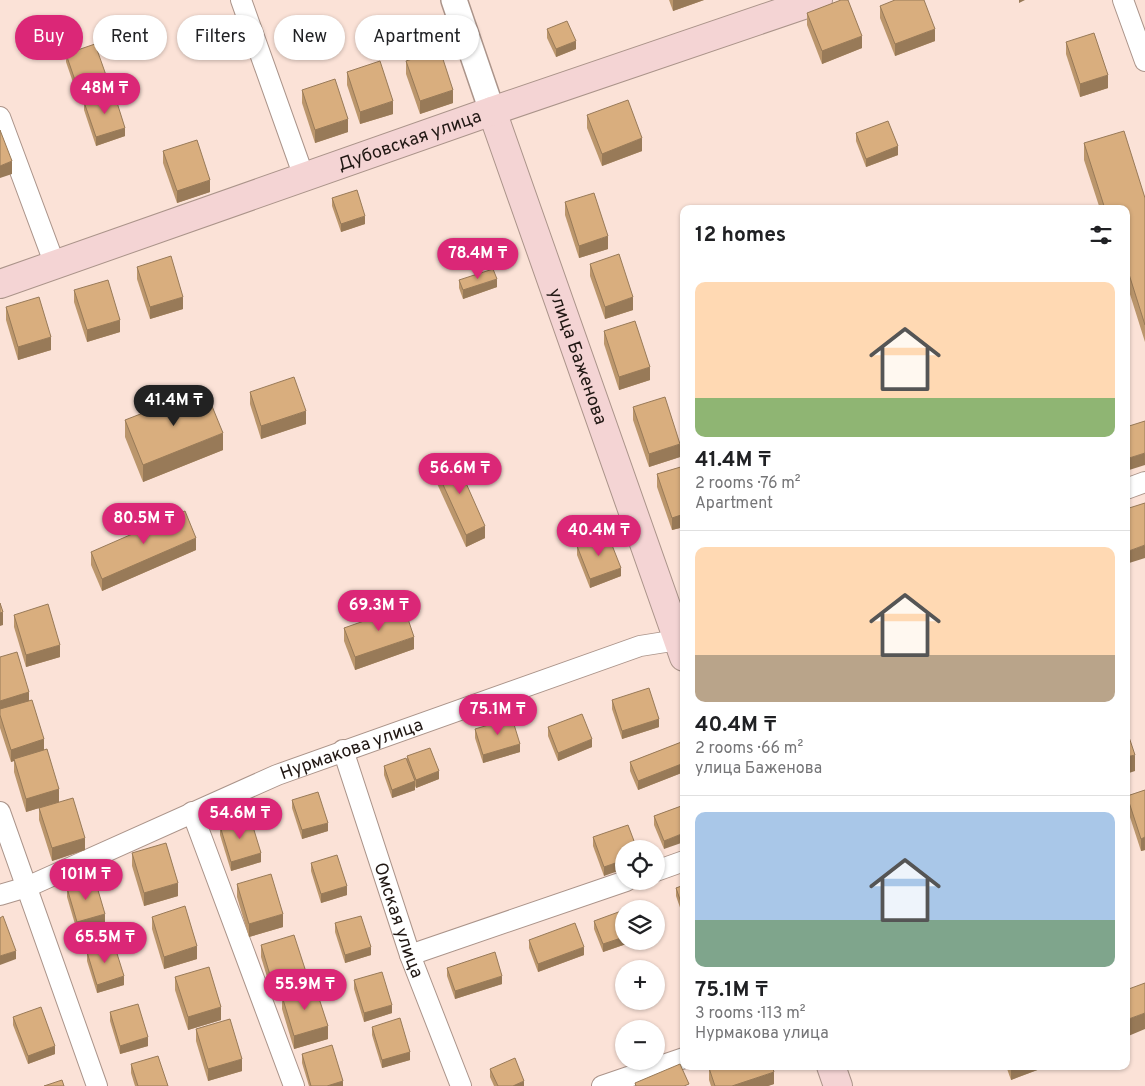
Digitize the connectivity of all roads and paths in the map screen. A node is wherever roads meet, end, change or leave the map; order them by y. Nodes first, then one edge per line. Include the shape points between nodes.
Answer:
1 (241, 0) edge
2 (454, 0) edge
3 (818, 0) edge
4 (1123, 0) edge
5 (1145, 60) edge
6 (492, 111) junction
7 (0, 117) edge
8 (304, 177) junction
9 (55, 264) junction
10 (0, 284) edge
11 (1145, 482) edge
12 (1130, 488) edge
13 (680, 639) edge
14 (680, 645) edge
15 (343, 750) junction
16 (0, 812) edge
17 (192, 812) junction
18 (680, 862) edge
19 (665, 868) edge
20 (615, 885) edge
21 (27, 887) junction
22 (0, 895) edge
23 (410, 955) junction
24 (680, 1059) edge
25 (832, 1070) edge
26 (287, 1084) edge
27 (97, 1086) edge
28 (461, 1086) edge
29 (602, 1086) edge
30 (838, 1086) edge

1 - 8 street
2 - 6 street, улица Баженова
3 - 6 main road, Дубовская улица
4 - 5 street
6 - 8 main road, Дубовская улица
6 - 13 main road, улица Баженова
7 - 9 street
8 - 9 main road, Дубовская улица
9 - 10 main road, Дубовская улица
11 - 12 street
14 - 15 street, Нурмакова улица via 632,648
15 - 17 street, Нурмакова улица
15 - 23 street, Омская улица
16 - 21 street
17 - 21 street, Нурмакова улица
17 - 26 street
18 - 19 street
20 - 23 street
21 - 22 street, Нурмакова улица
21 - 27 street
23 - 28 street, Омская улица
24 - 29 street
25 - 30 main road

